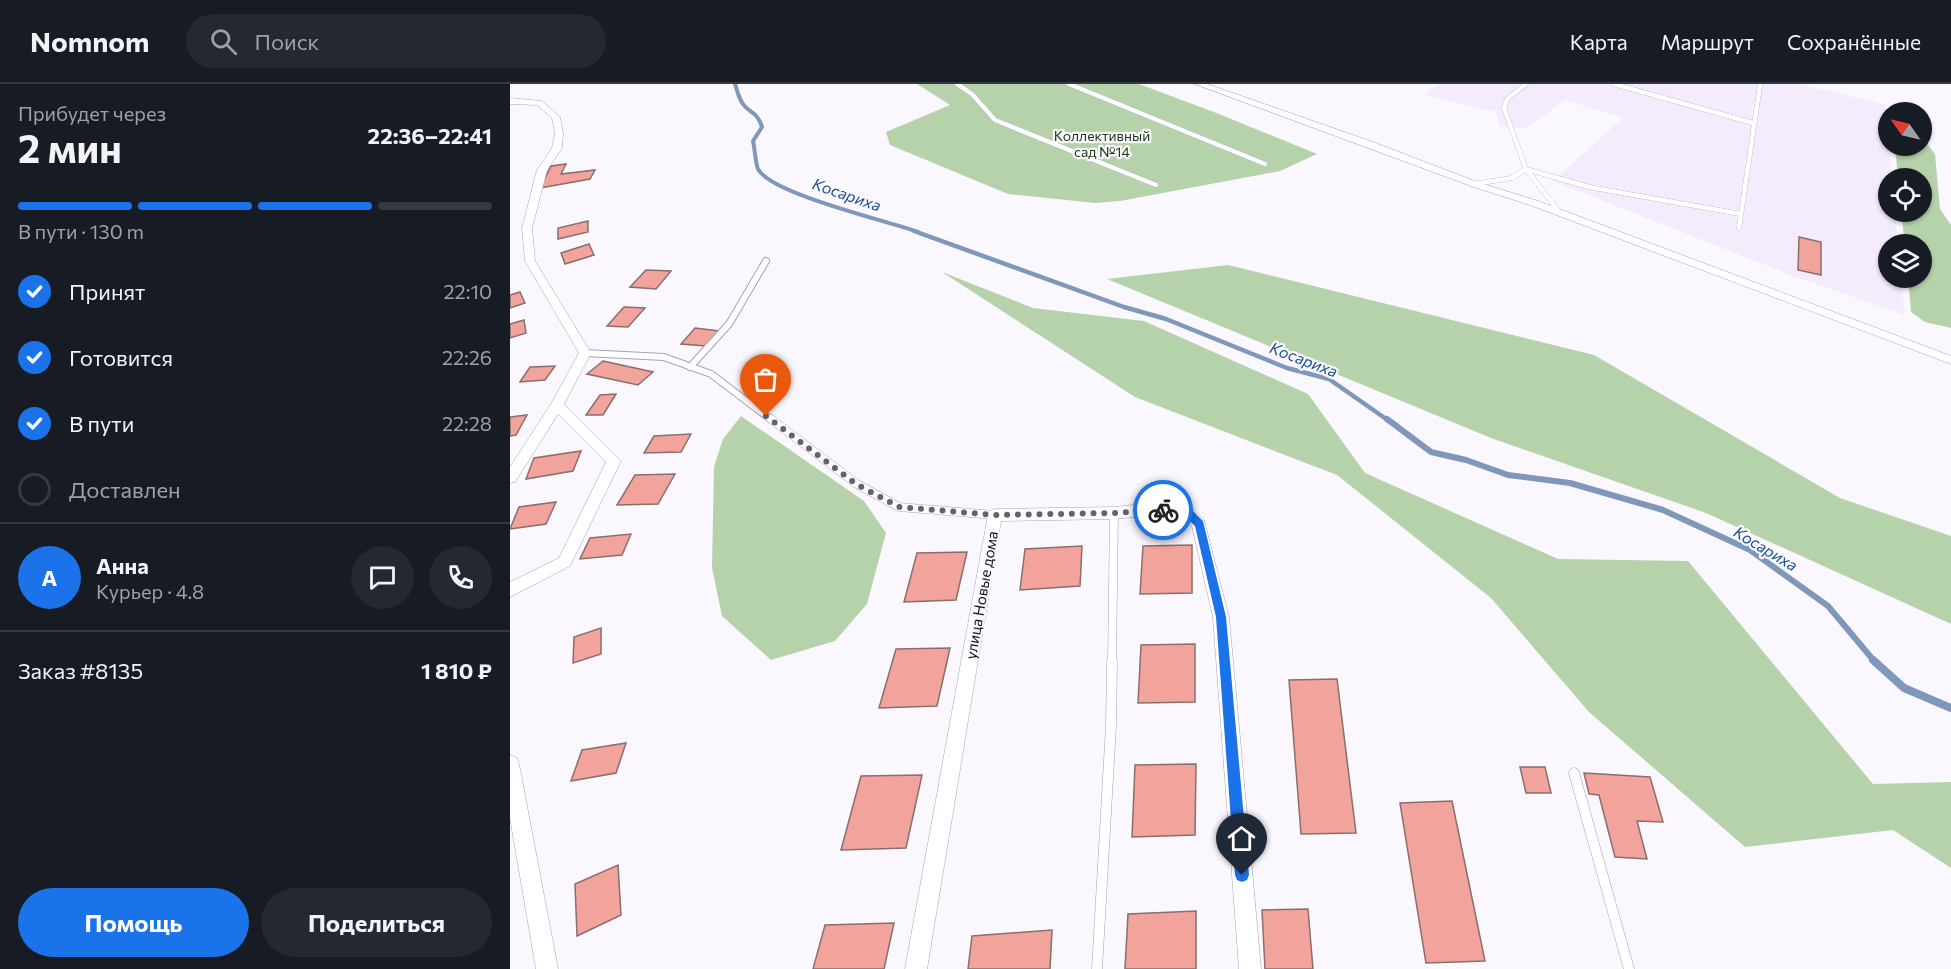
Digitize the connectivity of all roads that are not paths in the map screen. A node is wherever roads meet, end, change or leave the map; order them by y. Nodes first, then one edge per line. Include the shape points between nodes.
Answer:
1 (957, 84) edge
2 (1069, 84) edge
3 (1199, 84) edge
4 (1526, 84) edge
5 (1614, 84) edge
6 (1760, 85) edge
7 (510, 101) edge
8 (1753, 123) junction
9 (1265, 164) dead end
10 (1526, 169) junction
11 (1474, 184) junction
12 (1156, 185) dead end
13 (1560, 213) junction
14 (1741, 214) junction
15 (1739, 228) dead end
16 (766, 261) dead end
17 (585, 353) junction
18 (1951, 360) edge
19 (690, 367) junction
20 (557, 405) junction
21 (510, 478) edge
22 (1114, 513) junction
23 (995, 515) junction
24 (510, 590) edge
25 (510, 764) edge
26 (1574, 773) dead end
27 (512, 804) edge
28 (547, 969) edge
29 (916, 969) edge
30 (1097, 969) edge
31 (1250, 969) edge
32 (1629, 969) edge

1 - 12 lane via 972,94 995,120
2 - 9 lane
3 - 11 street
4 - 10 lane via 1507,99 1504,108
5 - 8 lane
6 - 8 lane
7 - 17 street via 539,103 556,117 559,140 553,157 542,170 528,228 530,261
8 - 14 lane
10 - 11 lane via 1512,178
10 - 13 lane
10 - 14 lane via 1589,187
11 - 13 street
13 - 18 street
14 - 15 lane
16 - 19 lane via 729,324
17 - 19 lane via 664,357
17 - 20 street
19 - 23 lane via 711,374 856,484 899,507
20 - 21 street
20 - 24 street via 614,461 565,561
22 - 23 street, улица Новые дома
22 - 30 lane via 1111,726
22 - 31 street, улица Новые дома via 1154,509 1188,513 1199,524 1221,617
23 - 29 street, улица Новые дома
25 - 27 street
26 - 32 lane
27 - 28 street

